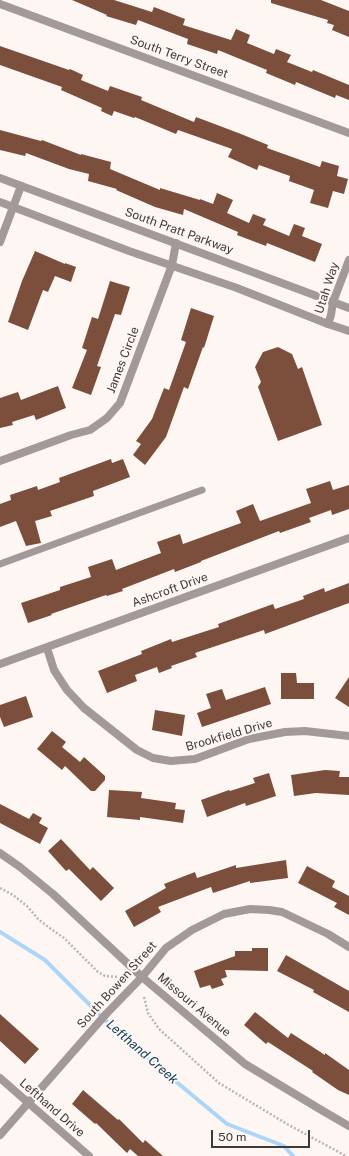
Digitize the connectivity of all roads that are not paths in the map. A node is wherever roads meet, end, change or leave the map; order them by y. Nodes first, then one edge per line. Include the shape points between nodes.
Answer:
1 (0, 4) edge
2 (349, 133) edge
3 (0, 178) edge
4 (21, 186) junction
5 (0, 202) edge
6 (13, 207) junction
7 (0, 242) edge
8 (176, 243) junction
9 (349, 260) edge
10 (172, 265) junction
11 (333, 302) junction
12 (349, 308) edge
13 (328, 324) junction
14 (349, 331) edge
15 (0, 460) edge
16 (202, 490) dead end
17 (349, 538) edge
18 (0, 564) edge
19 (47, 648) junction
20 (0, 664) edge
21 (349, 736) edge
22 (0, 853) edge
23 (349, 947) edge
24 (142, 977) junction
25 (0, 1078) edge
26 (29, 1103) junction
27 (349, 1126) edge
28 (0, 1135) edge
29 (89, 1156) edge

1 - 2 street, South Terry Street
3 - 4 street, South Pratt Parkway
4 - 6 street
4 - 8 street, South Pratt Parkway
5 - 6 street
6 - 7 street
6 - 10 street
8 - 10 street, James Circle
8 - 11 street, South Pratt Parkway
9 - 11 street, Utah Way
10 - 13 street
10 - 15 street, James Circle via 120,403 107,418 90,430
11 - 12 street, South Pratt Parkway
11 - 13 street, Utah Way
13 - 14 street
16 - 18 lane
17 - 19 street, Ashcroft Drive
19 - 20 street, Ashcroft Drive
19 - 21 street, Brookfield Drive via 54,670 67,690 84,708 137,750 153,758 171,761 195,759 249,739 285,732 305,731
22 - 24 street, Missouri Avenue via 53,894
23 - 24 street, South Bowen Street via 282,912 250,909 224,914 192,930 166,948
24 - 26 street, South Bowen Street via 107,1013
24 - 27 street, Missouri Avenue via 245,1064
25 - 26 street, Lefthand Drive
26 - 28 street, South Bowen Street
26 - 29 street, Lefthand Drive

